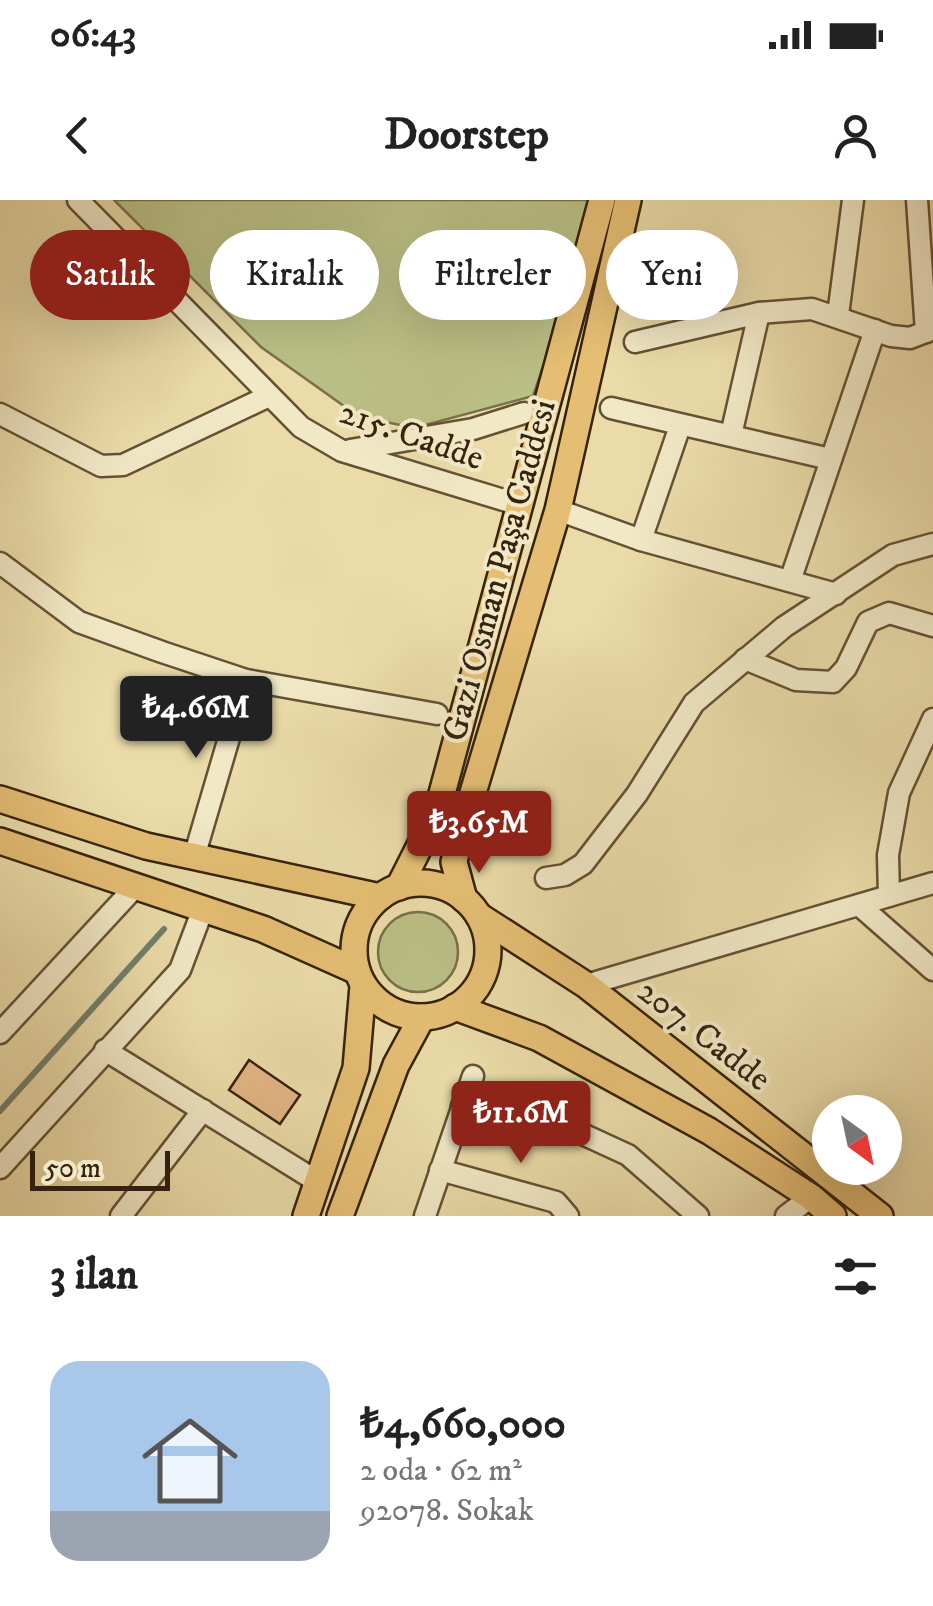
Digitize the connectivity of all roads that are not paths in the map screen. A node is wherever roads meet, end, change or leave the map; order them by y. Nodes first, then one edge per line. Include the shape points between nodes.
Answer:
1 (78, 200) edge
2 (602, 200) edge
3 (628, 200) edge
4 (853, 200) edge
5 (917, 200) edge
6 (759, 313) junction
7 (838, 315) junction
8 (875, 330) junction
9 (929, 330) edge
10 (636, 342) dead end
11 (269, 396) junction
12 (610, 408) dead end
13 (524, 413) dead end
14 (0, 414) edge
15 (680, 426) junction
16 (732, 435) junction
17 (342, 451) junction
18 (830, 459) junction
19 (520, 505) junction
20 (558, 510) junction
21 (641, 540) junction
22 (933, 544) edge
23 (0, 563) edge
24 (790, 581) junction
25 (836, 594) junction
26 (933, 626) edge
27 (745, 660) junction
28 (246, 680) junction
29 (438, 714) dead end
30 (933, 719) edge
31 (0, 799) edge
32 (0, 841) edge
33 (194, 857) junction
34 (546, 878) dead end
35 (933, 884) edge
36 (135, 887) junction
37 (390, 892) junction
38 (889, 896) junction
39 (858, 905) junction
40 (472, 908) junction
41 (203, 910) junction
42 (933, 970) edge
43 (360, 978) junction
44 (586, 985) junction
45 (455, 1007) junction
46 (422, 1017) junction
47 (0, 1033) edge
48 (105, 1050) junction
49 (472, 1076) dead end
50 (462, 1106) junction
51 (203, 1110) junction
52 (0, 1168) edge
53 (440, 1170) junction
54 (318, 1182) junction
55 (811, 1197) junction
56 (121, 1216) edge
57 (306, 1216) edge
58 (340, 1216) edge
59 (425, 1216) edge
60 (568, 1216) edge
61 (698, 1216) edge
62 (786, 1216) edge
63 (833, 1216) edge
64 (880, 1216) edge

1 - 11 street, 215. Cadde
2 - 19 main road, Gazi Osman Paşa Caddesi
3 - 20 main road, Gazi Osman Paşa Caddesi
4 - 7 street
5 - 9 street
6 - 7 street via 812,308
6 - 10 street
6 - 16 street
7 - 8 street
8 - 9 street via 910,338
8 - 18 street
11 - 14 street via 123,466 101,466
11 - 17 street, 215. Cadde via 301,427
12 - 15 street
13 - 17 street via 473,430
15 - 16 street
15 - 21 street
16 - 18 street
17 - 19 street, 215. Cadde
18 - 24 street
19 - 37 main road, Gazi Osman Paşa Caddesi via 437,812
20 - 21 street
20 - 40 main road, Gazi Osman Paşa Caddesi via 454,862
21 - 24 street
22 - 25 street via 893,555
23 - 28 street via 79,622
24 - 25 street
25 - 27 street
26 - 27 street via 889,614 868,622 833,682 796,680
27 - 34 street via 694,704 583,864
28 - 29 street
28 - 33 street
30 - 38 street via 900,792 888,856
31 - 33 main road
32 - 36 main road
33 - 37 main road
35 - 38 street
36 - 41 main road
36 - 47 street
37 - 40 main road via 422,883 444,887
37 - 43 main road via 357,928 353,948
38 - 39 street
39 - 42 street
39 - 44 street
40 - 44 main road, 207. Cadde
40 - 45 main road via 487,938 487,961 480,983
41 - 43 main road via 262,929
41 - 48 street via 180,970
43 - 46 main road via 379,1003
43 - 54 main road via 356,1068
44 - 64 main road, 207. Cadde
45 - 46 main road
45 - 55 main road, 207. Cadde via 539,1038 709,1131
46 - 58 main road via 396,1066
48 - 51 street
48 - 52 street
49 - 50 street
50 - 53 street
50 - 61 street via 564,1126 628,1155
51 - 54 street
51 - 56 street
53 - 59 street
53 - 60 street via 556,1202
54 - 57 main road
55 - 62 street
55 - 63 main road, 207. Cadde

